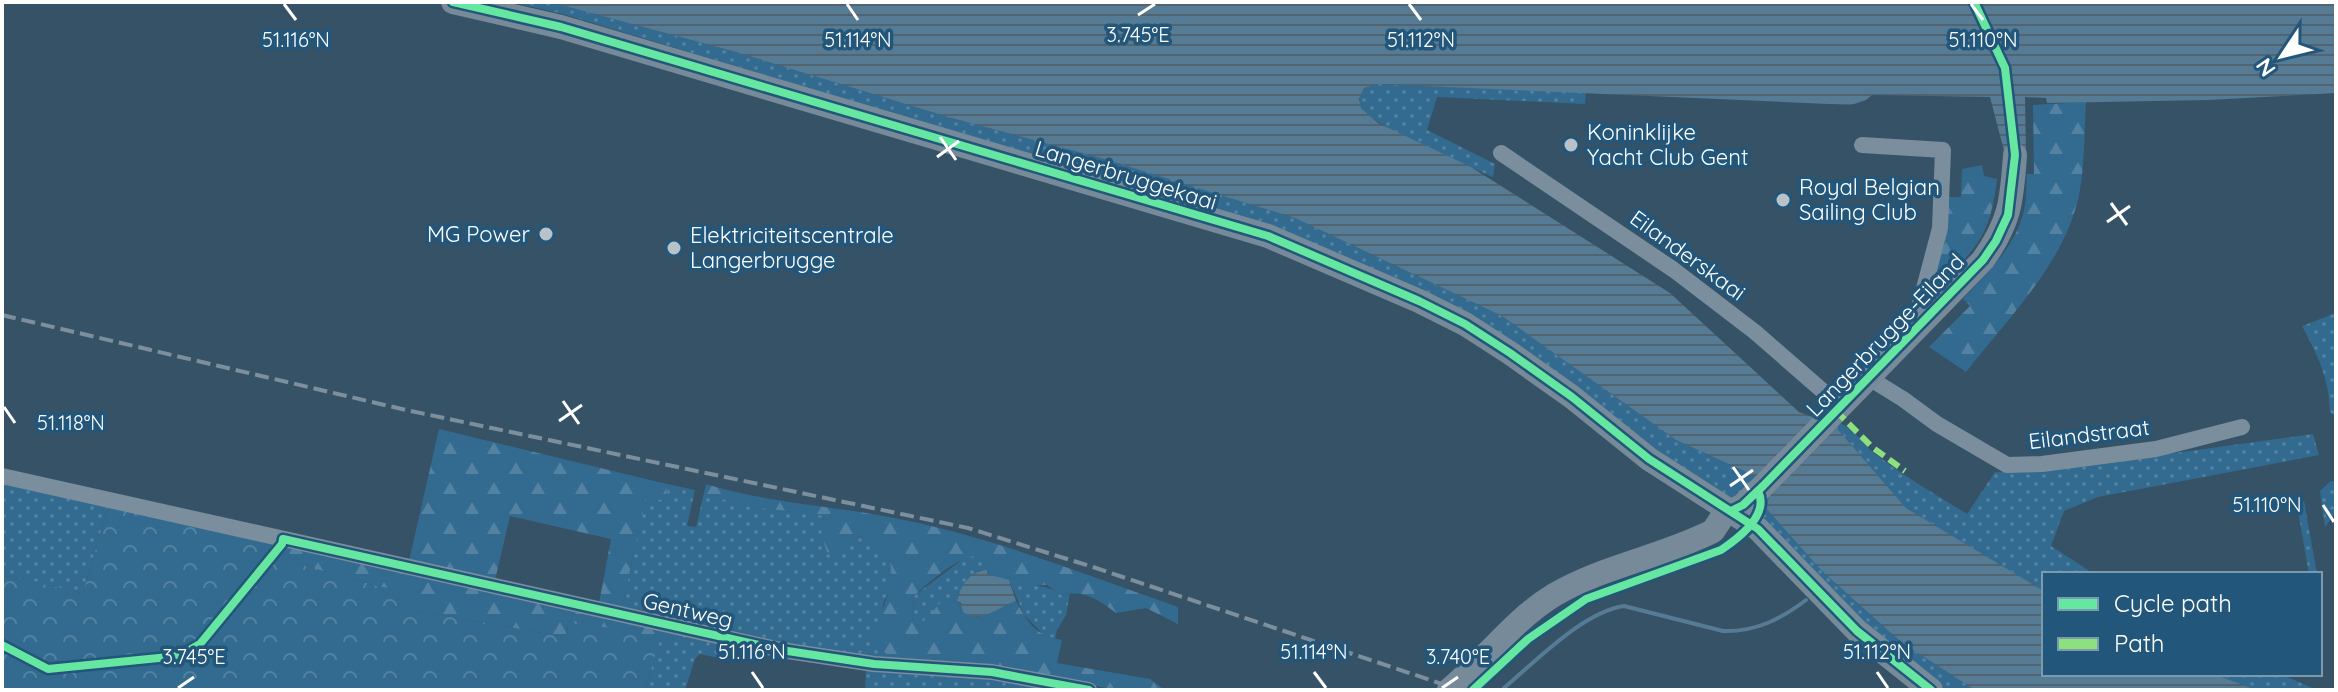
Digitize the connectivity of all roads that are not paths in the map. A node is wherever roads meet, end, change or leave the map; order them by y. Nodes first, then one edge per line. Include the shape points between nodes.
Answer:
1 (453, 2) edge
2 (1862, 145) dead end
3 (1501, 153) dead end
4 (2015, 155) dead end
5 (1924, 320) junction
6 (1869, 378) junction
7 (1833, 414) junction
8 (2242, 427) dead end
9 (2, 476) edge
10 (1731, 511) junction
11 (1089, 690) edge
12 (1449, 690) edge
13 (1931, 690) edge

1 - 10 main road, Langerbruggekaai via 575,31 1268,236 1465,324 1551,381 1649,459
2 - 5 street via 1943,150 1940,228 1917,315
3 - 7 street, Eilanderskaai via 1674,270 1755,332
4 - 5 main road, Langerbrugge-Eiland via 2008,215 1996,241
5 - 6 main road, Langerbrugge-Eiland
6 - 7 main road, Langerbrugge-Eiland
6 - 8 street, Eilandstraat via 2007,465 2156,449
7 - 10 main road, Langerbrugge-Eiland
9 - 11 street, Gentweg via 781,650 874,664 992,672
10 - 12 main road, Langerbrugge-Eiland via 1697,539 1553,596
10 - 13 main road, Langerbruggekaai via 1758,529 1857,631

